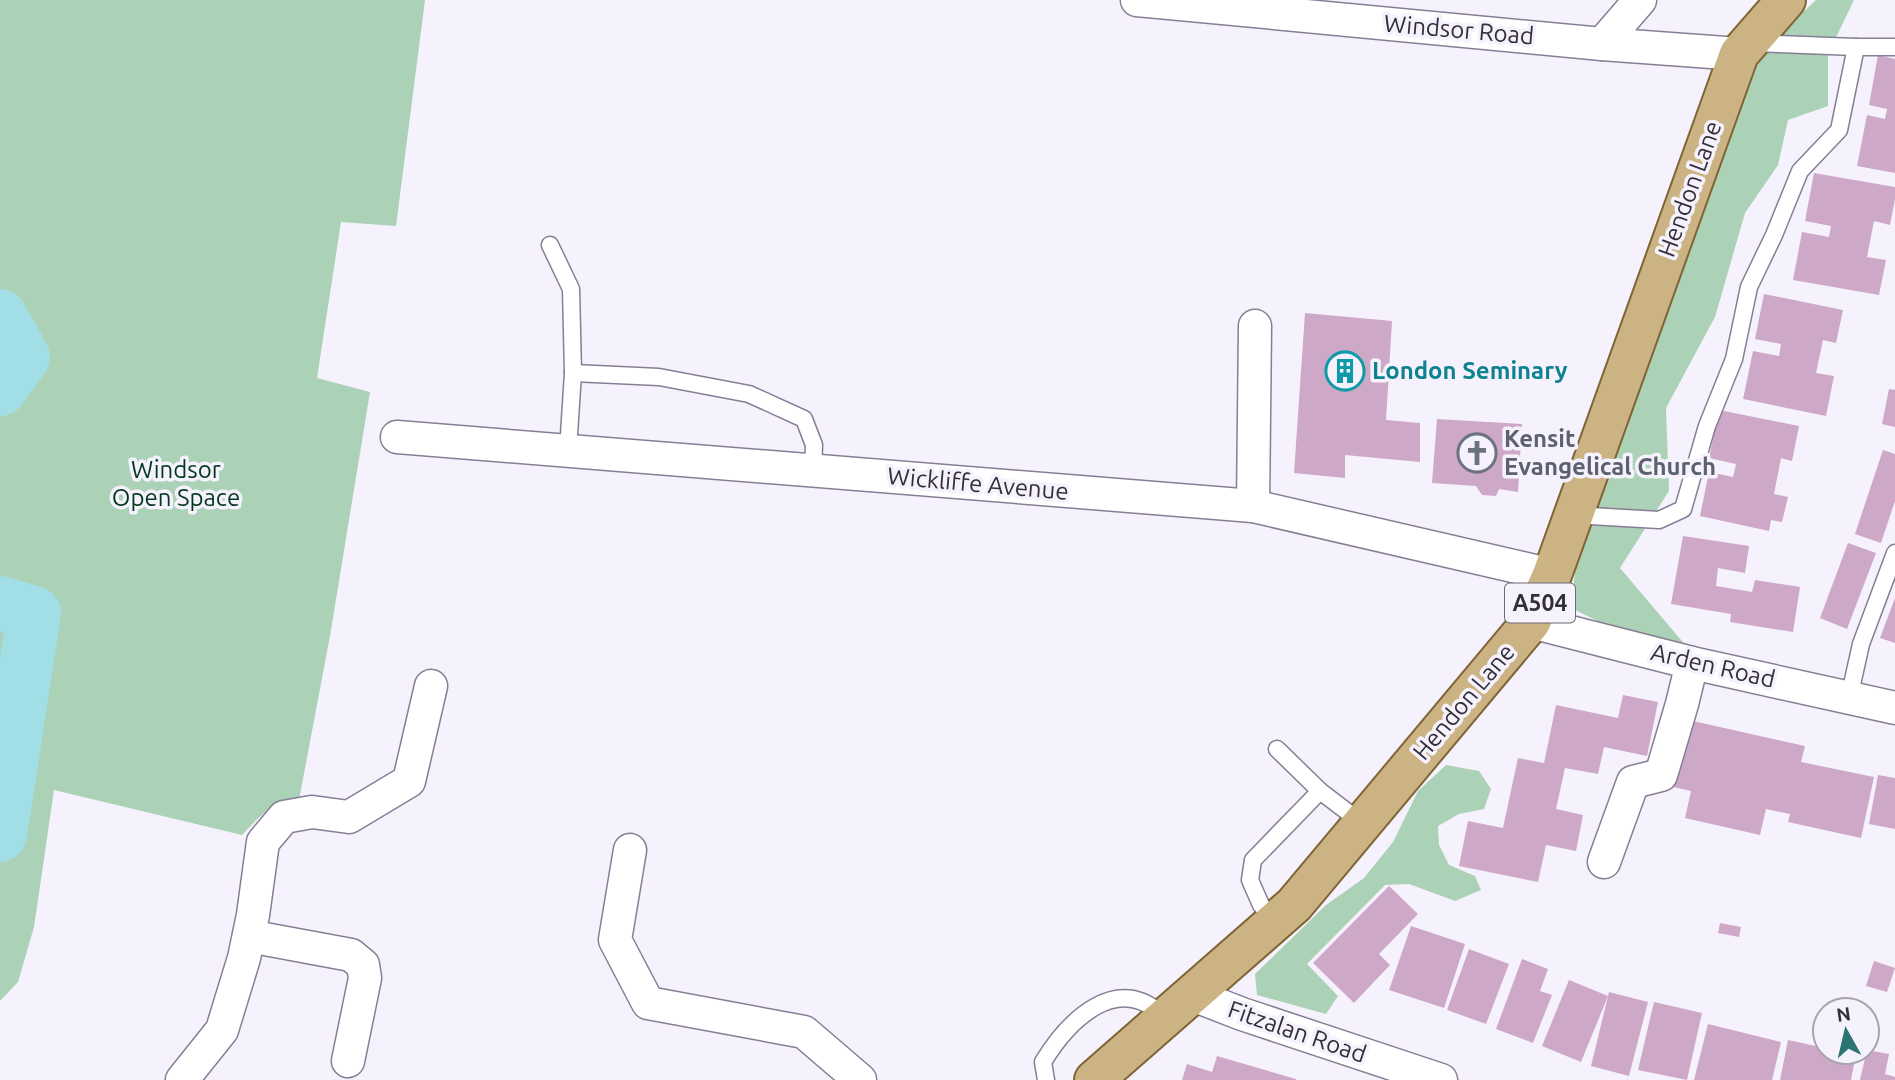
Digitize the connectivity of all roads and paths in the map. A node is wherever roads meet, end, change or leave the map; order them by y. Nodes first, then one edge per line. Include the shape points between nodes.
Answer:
1 (1136, 0) edge
2 (1640, 0) edge
3 (1786, 0) edge
4 (1602, 44) junction
5 (1856, 47) junction
6 (1895, 47) edge
7 (1744, 49) junction
8 (550, 245) dead end
9 (1255, 326) dead end
10 (573, 373) junction
11 (397, 437) dead end
12 (568, 450) junction
13 (813, 470) junction
14 (1253, 506) junction
15 (1573, 515) junction
16 (1895, 553) edge
17 (1552, 575) junction
18 (1531, 622) junction
19 (1692, 663) junction
20 (431, 686) dead end
21 (1849, 698) junction
22 (1895, 708) edge
23 (1277, 749) dead end
24 (1320, 791) junction
25 (1362, 823) junction
26 (630, 850) dead end
27 (1604, 862) dead end
28 (1276, 922) junction
29 (249, 936) junction
30 (1179, 1007) junction
31 (348, 1061) dead end
32 (182, 1080) edge
33 (860, 1080) edge
34 (1046, 1080) edge
35 (1094, 1080) edge
36 (1441, 1080) edge

1 - 4 street, Windsor Road
2 - 4 street
3 - 7 main road, Hendon Lane / A504
4 - 7 street, Windsor Road
5 - 6 lane
5 - 7 lane
5 - 15 lane via 1839,130 1800,171 1749,287 1734,359 1707,426 1683,509 1659,520
7 - 15 main road, Hendon Lane / A504
8 - 10 lane via 570,289
9 - 14 street
10 - 12 lane
10 - 13 lane via 659,377 749,394 804,419 814,445
11 - 12 street, Wickliffe Avenue
12 - 13 street, Wickliffe Avenue
13 - 14 street, Wickliffe Avenue
14 - 17 street, Wickliffe Avenue
15 - 17 main road, Hendon Lane / A504
16 - 21 lane via 1861,644
17 - 18 main road, Hendon Lane / A504
18 - 19 street, Arden Road
18 - 25 main road, Hendon Lane / A504
19 - 21 street, Arden Road
19 - 27 street via 1661,775 1633,782
20 - 29 street via 409,781 349,817 312,812 284,817 263,842
21 - 22 street, Arden Road
23 - 24 lane
24 - 25 lane
24 - 28 lane via 1253,860 1250,880 1261,905
25 - 28 main road, Hendon Lane / A504
26 - 33 street via 615,940 648,1003 804,1032
28 - 30 main road, Hendon Lane / A504
29 - 31 street via 351,955 363,965 365,978
29 - 32 street via 222,1030
30 - 34 lane via 1159,1012 1139,1000 1118,997 1091,1007 1055,1041 1043,1062
30 - 35 main road, Hendon Lane / A504
30 - 36 street, Fitzalan Road via 1242,1014

